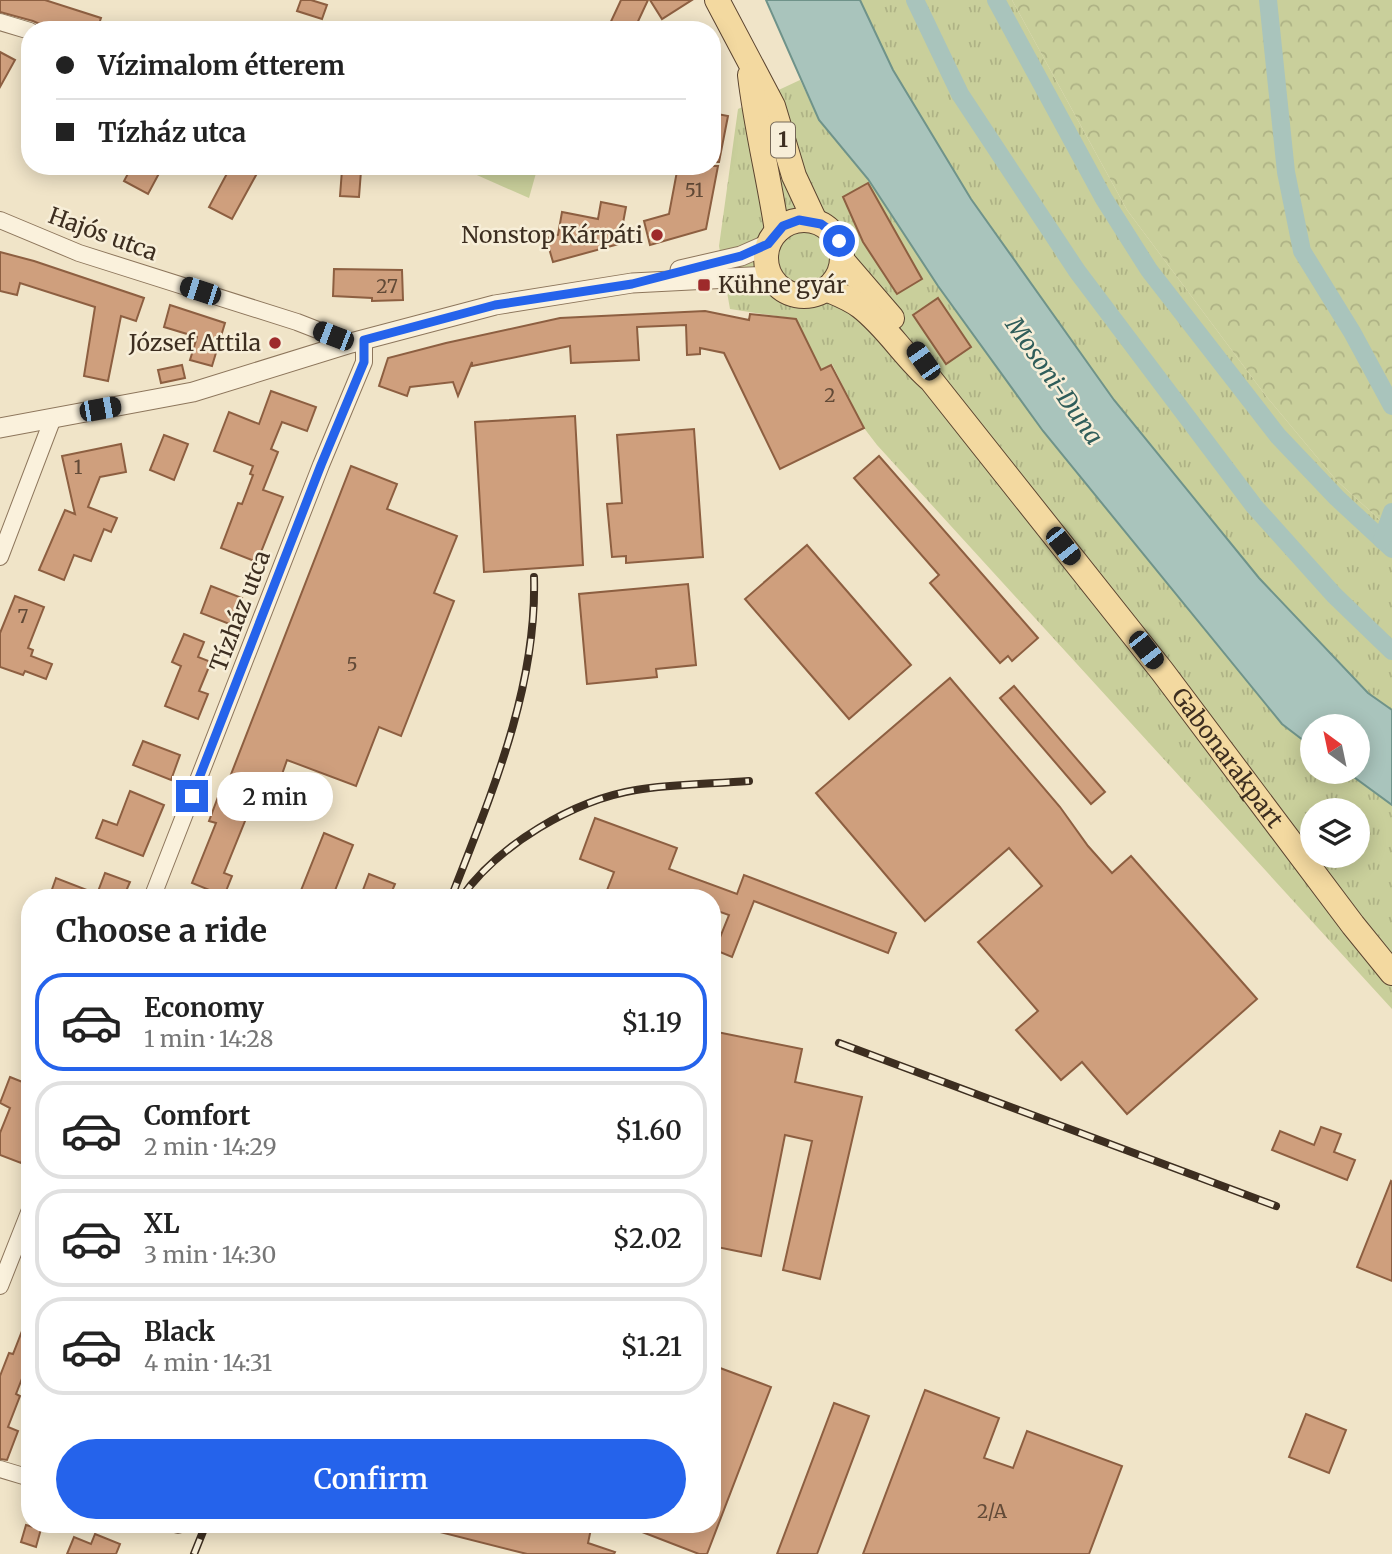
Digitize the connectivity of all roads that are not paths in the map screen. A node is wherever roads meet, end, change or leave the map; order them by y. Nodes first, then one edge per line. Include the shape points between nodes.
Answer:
1 (717, 0) edge
2 (0, 22) edge
3 (21, 28) edge
4 (748, 60) junction
5 (0, 220) edge
6 (815, 221) junction
7 (772, 237) junction
8 (842, 260) junction
9 (770, 276) junction
10 (632, 284) junction
11 (826, 289) junction
12 (358, 341) junction
13 (931, 380) junction
14 (53, 418) junction
15 (0, 428) edge
16 (0, 557) edge
17 (156, 889) edge
18 (1392, 973) edge
19 (21, 1233) edge
20 (0, 1286) edge
21 (0, 1469) edge
22 (21, 1475) edge

1 - 4 main road, 1
2 - 3 street
4 - 6 main road, 1 via 773,106 794,176
4 - 7 main road, 1 via 769,180
5 - 12 street, Hajós utca via 79,253
6 - 7 main road via 799,220
6 - 8 main road, 1 via 836,236
7 - 9 main road, 1 via 766,260
7 - 10 street via 741,256
8 - 11 main road via 839,273
8 - 13 main road, 1 via 901,330
9 - 10 street
9 - 11 main road via 781,289 798,296
10 - 12 street via 495,305
11 - 13 main road, 1 via 860,306
12 - 14 street via 193,392
12 - 17 street, Tízház utca via 364,362
13 - 18 main road, Gabonarakpart / 1 via 1162,671
14 - 15 street
14 - 16 street
19 - 20 street
21 - 22 street

